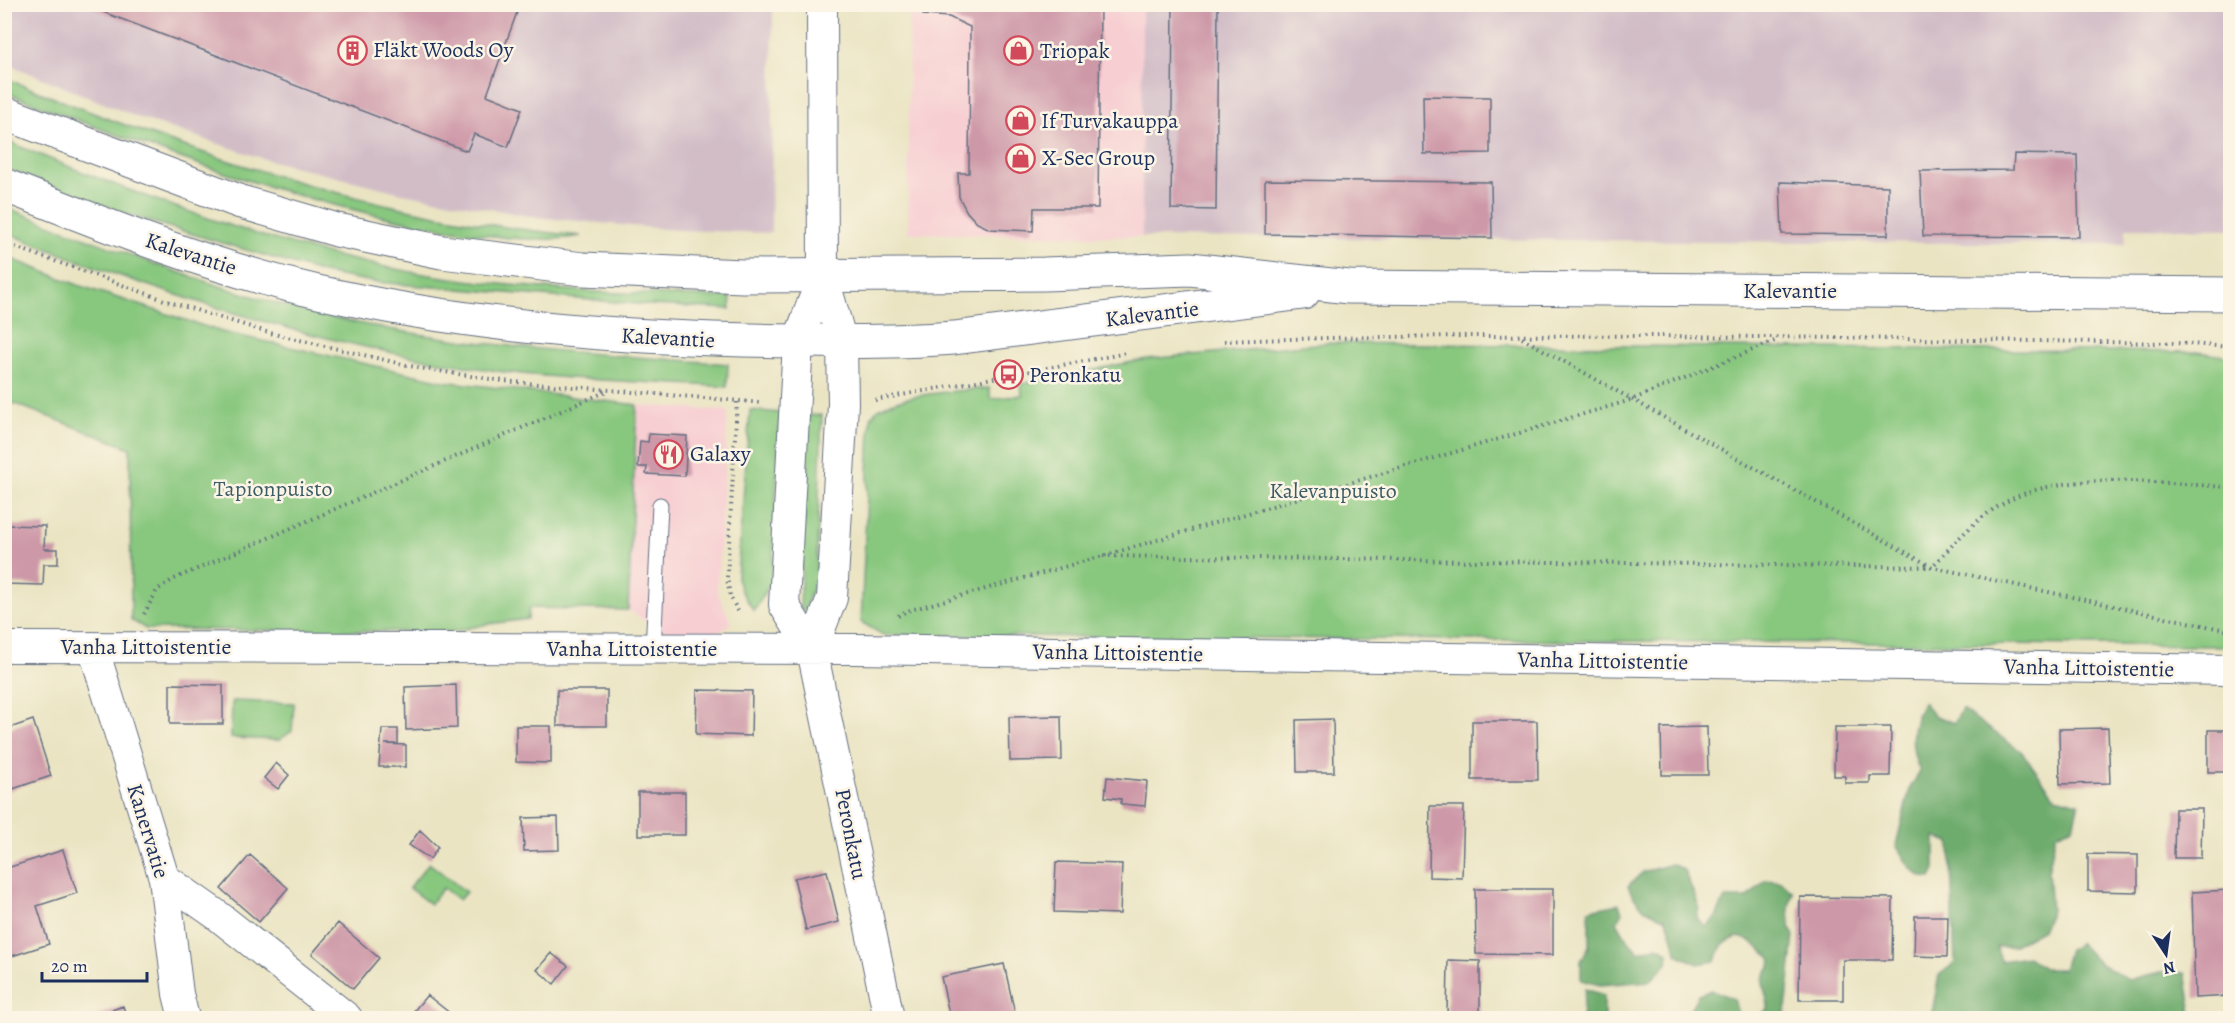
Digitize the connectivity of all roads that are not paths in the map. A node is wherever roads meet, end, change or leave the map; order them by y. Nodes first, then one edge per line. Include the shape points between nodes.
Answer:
1 (822, 4) edge
2 (4, 114) edge
3 (4, 185) edge
4 (823, 275) junction
5 (1349, 287) junction
6 (2230, 294) edge
7 (798, 341) junction
8 (842, 342) junction
9 (660, 505) dead end
10 (4, 647) edge
11 (93, 647) junction
12 (812, 650) junction
13 (653, 651) junction
14 (2230, 670) edge
15 (164, 878) junction
16 (184, 1018) edge
17 (347, 1018) edge
18 (889, 1018) edge

1 - 4 street, Peronkatu
2 - 4 main road, Kalevantie via 241,202 337,230 442,252 583,269
3 - 7 main road, Kalevantie via 129,234 318,292 447,316 574,333 719,342
4 - 5 main road, Kalevantie via 1190,269
4 - 7 street, Peronkatu
4 - 8 street, Peronkatu
5 - 6 main road, Kalevantie
5 - 8 main road, Kalevantie via 954,338
7 - 8 main road, Kalevantie
7 - 12 street, Peronkatu via 784,605
8 - 12 street, Peronkatu via 843,435 832,598
9 - 13 lane
10 - 11 street, Vanha Littoistentie
11 - 13 street, Vanha Littoistentie
11 - 15 street, Kanervatie
12 - 13 street, Vanha Littoistentie
12 - 14 street, Vanha Littoistentie
12 - 18 street, Peronkatu
15 - 16 street, Kanervatie
15 - 17 street

